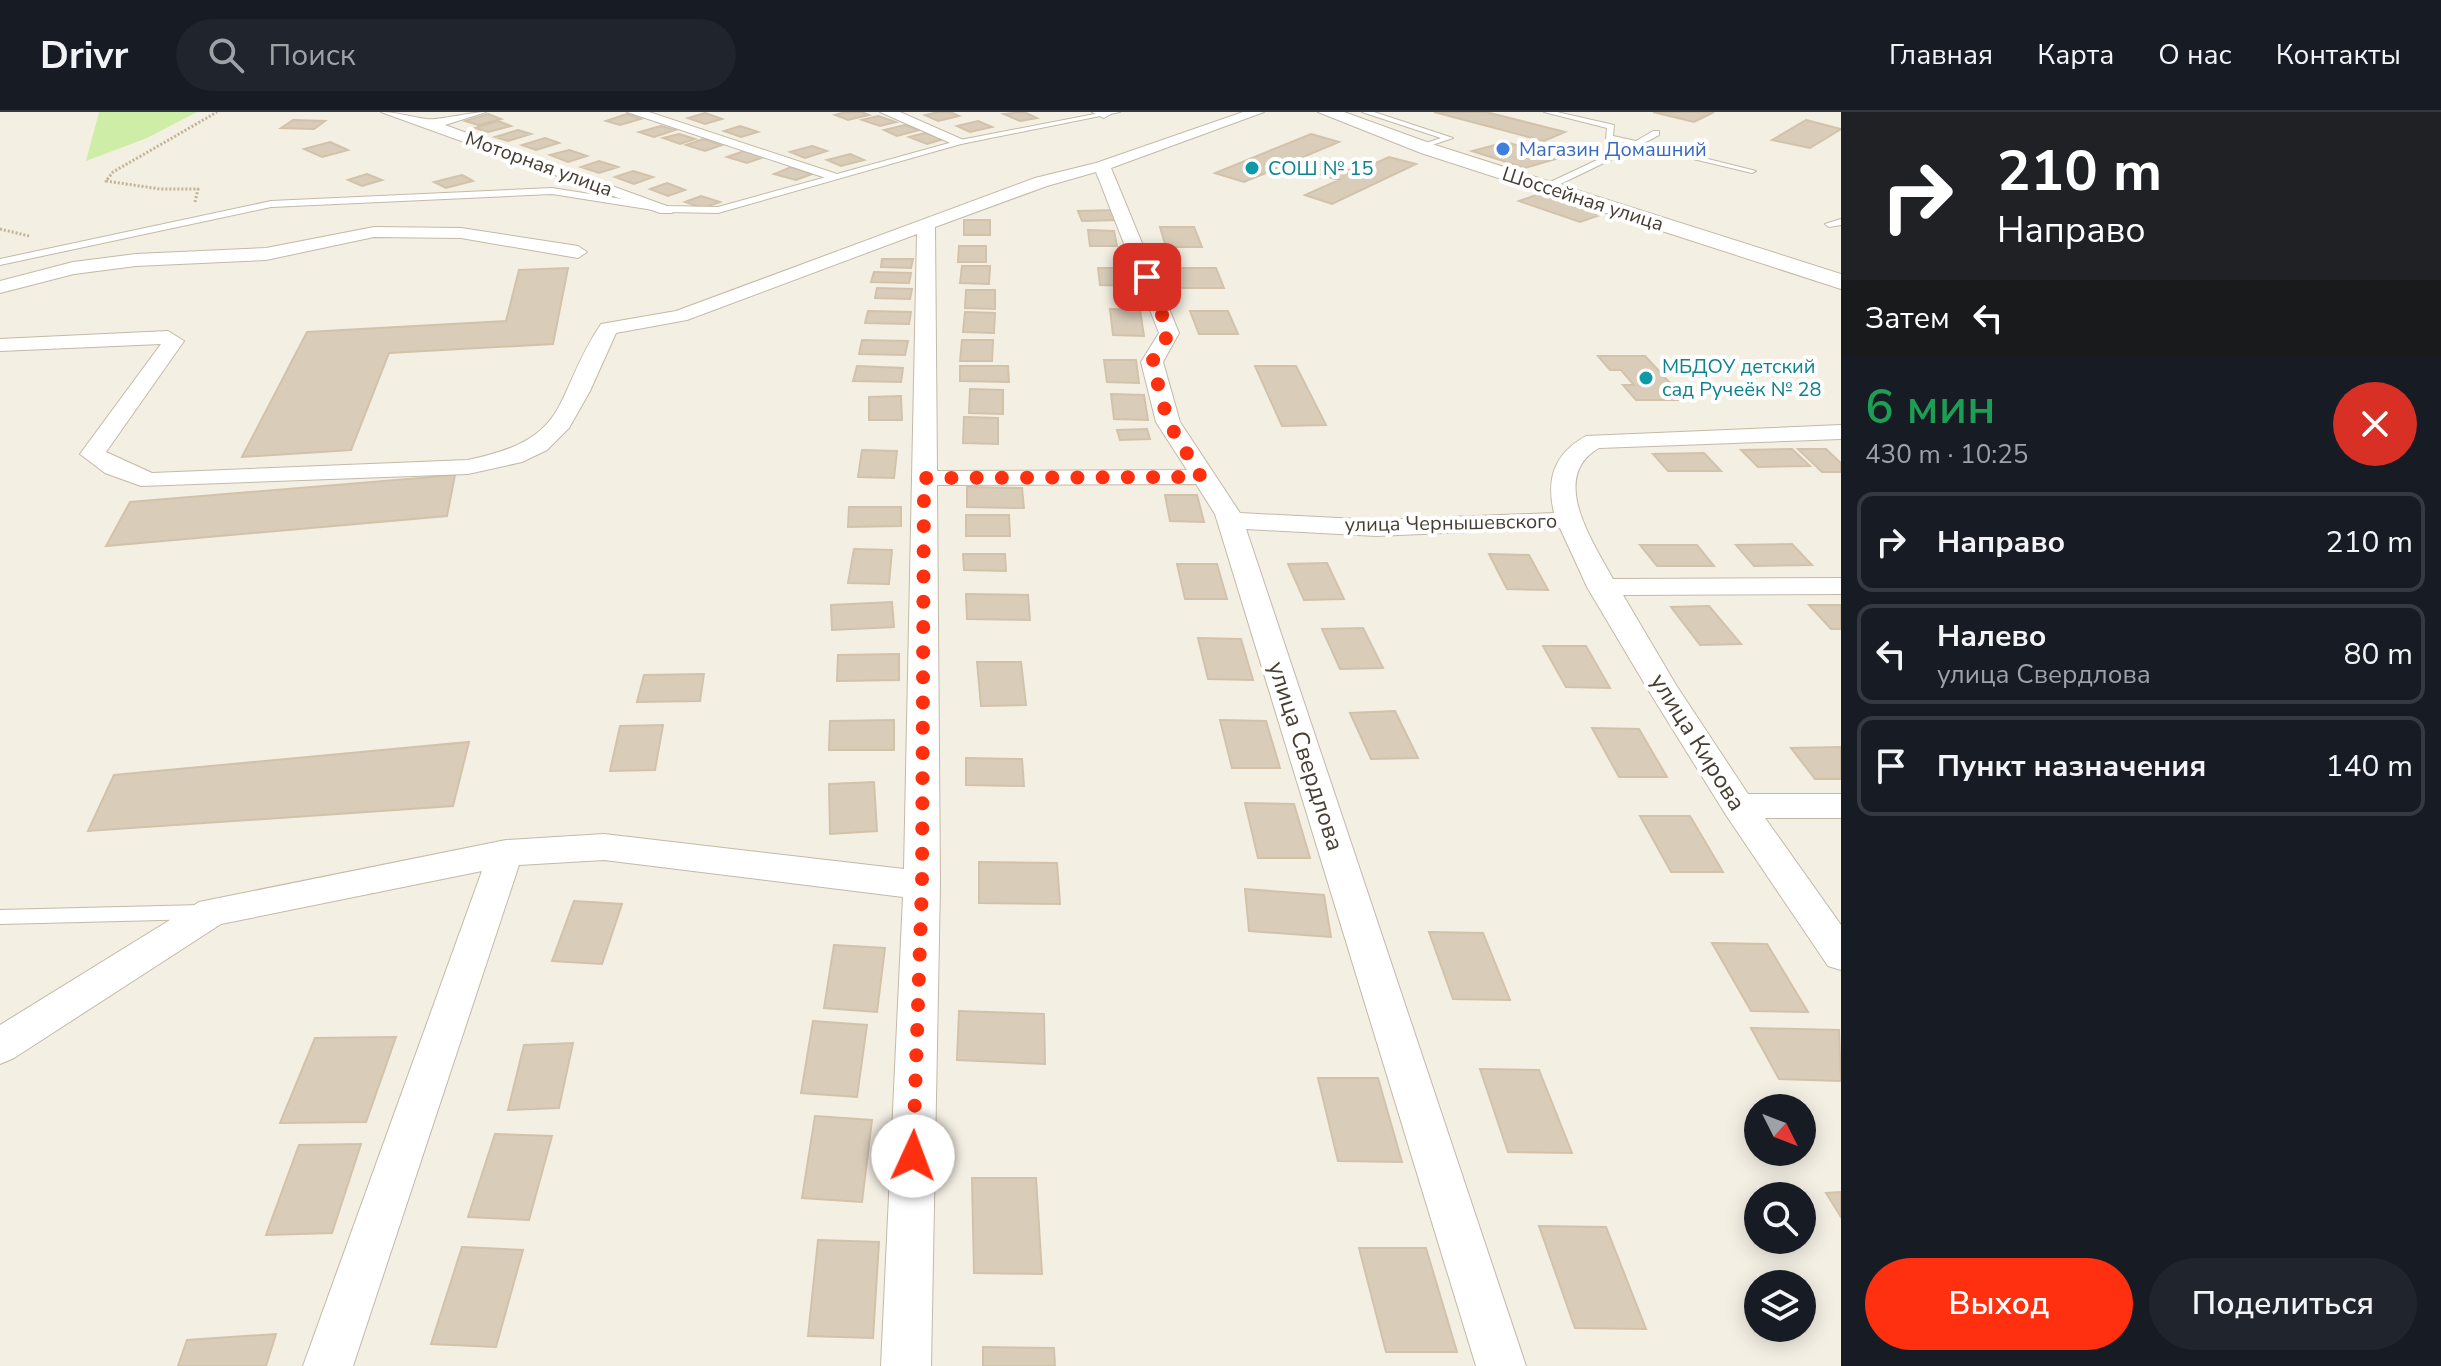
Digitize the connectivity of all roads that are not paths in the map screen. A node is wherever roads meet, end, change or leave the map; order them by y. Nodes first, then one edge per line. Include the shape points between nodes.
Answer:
1 (388, 112) edge
2 (479, 112) edge
3 (634, 112) edge
4 (887, 112) edge
5 (1257, 112) edge
6 (1327, 112) edge
7 (1366, 112) edge
8 (1548, 112) edge
9 (1106, 113) edge
10 (429, 125) junction
11 (1656, 133) dead end
12 (960, 142) junction
13 (1639, 144) junction
14 (1423, 147) junction
15 (1102, 166) junction
16 (1752, 171) dead end
17 (835, 176) junction
18 (1547, 187) junction
19 (666, 209) junction
20 (1841, 222) edge
21 (1829, 224) dead end
22 (926, 225) junction
23 (578, 252) dead end
24 (0, 262) edge
25 (1841, 282) edge
26 (0, 287) edge
27 (0, 345) edge
28 (1841, 432) edge
29 (1201, 477) junction
30 (924, 478) junction
31 (1230, 520) junction
32 (1569, 520) junction
33 (1841, 586) edge
34 (1601, 587) junction
35 (1738, 806) junction
36 (1841, 806) edge
37 (506, 853) junction
38 (922, 885) junction
39 (212, 912) junction
40 (0, 917) edge
41 (1841, 955) edge
42 (0, 1046) edge
43 (328, 1366) edge
44 (906, 1366) edge
45 (1501, 1366) edge

1 - 10 street
2 - 10 street, Моторная улица
3 - 17 street
4 - 12 street
5 - 15 street
6 - 14 street, Шоссейная улица
7 - 14 lane via 1449,138
8 - 13 lane via 1611,127 1609,137
9 - 12 lane
10 - 19 street, Моторная улица
11 - 13 lane
12 - 17 lane
13 - 16 lane
13 - 18 lane
14 - 18 street, Шоссейная улица
15 - 22 street via 1041,182
15 - 29 street, улица Свердлова via 1169,333 1152,362 1168,422
17 - 19 lane via 718,210
18 - 25 street, Шоссейная улица
19 - 24 lane via 552,191 271,204
20 - 21 lane
22 - 27 street via 680,316 608,328 558,429 538,446 508,459 468,467 150,481 92,454 174,341 168,337
22 - 30 street
23 - 26 street via 461,233 374,232 266,254 73,268
28 - 32 street, улица Чернышевского via 1594,441 1573,451 1565,465 1563,500
29 - 30 street
29 - 31 street, улица Свердлова
30 - 38 street
31 - 32 street, улица Чернышевского via 1376,528
31 - 45 street, улица Свердлова
32 - 34 street, улица Кирова
33 - 34 street
34 - 35 street, улица Кирова
35 - 36 street
35 - 41 street, улица Кирова
37 - 38 street via 604,847
37 - 39 street
37 - 43 street
38 - 44 street
39 - 40 lane
39 - 42 street

